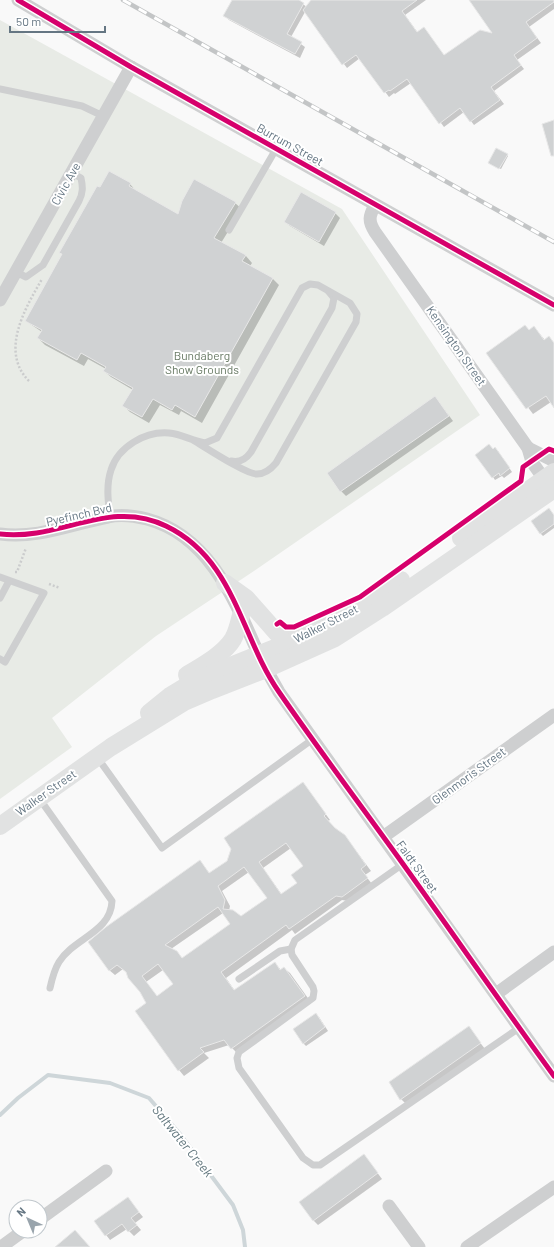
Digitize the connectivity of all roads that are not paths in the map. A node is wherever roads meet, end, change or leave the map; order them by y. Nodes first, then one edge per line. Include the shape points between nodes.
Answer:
1 (18, 0) edge
2 (131, 67) junction
3 (0, 89) edge
4 (103, 116) junction
5 (276, 149) junction
6 (72, 173) junction
7 (375, 205) junction
8 (228, 230) dead end
9 (16, 272) junction
10 (327, 290) junction
11 (0, 300) edge
12 (554, 304) edge
13 (193, 440) junction
14 (528, 448) junction
15 (226, 459) junction
16 (554, 461) edge
17 (552, 480) edge
18 (546, 500) edge
19 (110, 516) junction
20 (0, 534) edge
21 (0, 578) edge
22 (9, 581) junction
23 (225, 583) junction
24 (0, 598) edge
25 (241, 615) junction
26 (292, 641) junction
27 (0, 659) edge
28 (263, 662) junction
29 (554, 715) edge
30 (130, 727) junction
31 (313, 740) junction
32 (104, 752) junction
33 (39, 798) junction
34 (0, 826) edge
35 (383, 837) junction
36 (403, 864) junction
37 (291, 949) junction
38 (554, 952) edge
39 (239, 979) dead end
40 (50, 988) dead end
41 (496, 994) junction
42 (519, 1028) junction
43 (554, 1076) edge
44 (106, 1171) dead end
45 (554, 1186) edge
46 (389, 1206) dead end
47 (48, 1213) edge
48 (13, 1239) edge
49 (4, 1246) edge
50 (419, 1247) edge
51 (467, 1247) edge

1 - 2 street, Burrum Street
2 - 4 street, Civic Ave
2 - 5 street, Burrum Street
3 - 4 lane via 82,106
4 - 6 street, Civic Ave
5 - 7 street, Burrum Street
5 - 8 lane
6 - 9 street, Civic Ave
6 - 9 lane via 81,178 82,194 79,202 43,265 26,277
7 - 12 street, Burrum Street
7 - 14 street, Kensington Street via 370,223 375,232
9 - 11 street, Civic Ave
10 - 13 lane via 314,284 302,288 220,434 209,443
10 - 15 lane via 334,298 332,308 251,452 240,461
10 - 15 lane via 350,303 356,309 357,318 276,463 265,473 257,474
13 - 15 lane
13 - 19 lane via 162,432 131,443 115,460 111,470 108,495
14 - 16 street
14 - 17 street, Kensington Street via 532,462
17 - 18 main road, Walker Street
17 - 26 main road, Walker Street via 353,612
18 - 28 main road, Walker Street via 335,638
19 - 20 street, Pyefinch Bvd via 50,532
19 - 23 street, Pyefinch Bvd via 139,517 179,533 197,548
21 - 22 lane
22 - 24 lane
22 - 27 lane via 44,593 5,662
23 - 25 street, Pyefinch Bvd
23 - 26 main road via 246,598 277,633
25 - 28 street, Pyefinch Bvd
25 - 30 main road via 229,644 154,697 144,706
26 - 28 main road, Walker Street
28 - 30 main road, Walker Street via 198,678
28 - 31 street, Faldt Street via 276,688
28 - 32 main road, Walker Street via 184,702
29 - 35 street, Glenmoris Street
30 - 32 main road, Walker Street
31 - 32 lane via 162,848
31 - 35 street, Faldt Street
32 - 33 main road, Walker Street
33 - 34 main road, Walker Street
33 - 40 lane via 112,901 110,913 103,924 69,950 58,962
35 - 36 street, Faldt Street
36 - 37 lane via 295,940
36 - 41 street, Faldt Street
37 - 39 lane via 280,951
37 - 42 lane via 293,959 313,986 313,998 239,1052 237,1063 303,1158 313,1165 326,1162
38 - 41 street
41 - 42 street, Faldt Street
42 - 43 street, Faldt Street
44 - 47 street
45 - 51 street
46 - 50 street
48 - 49 street

